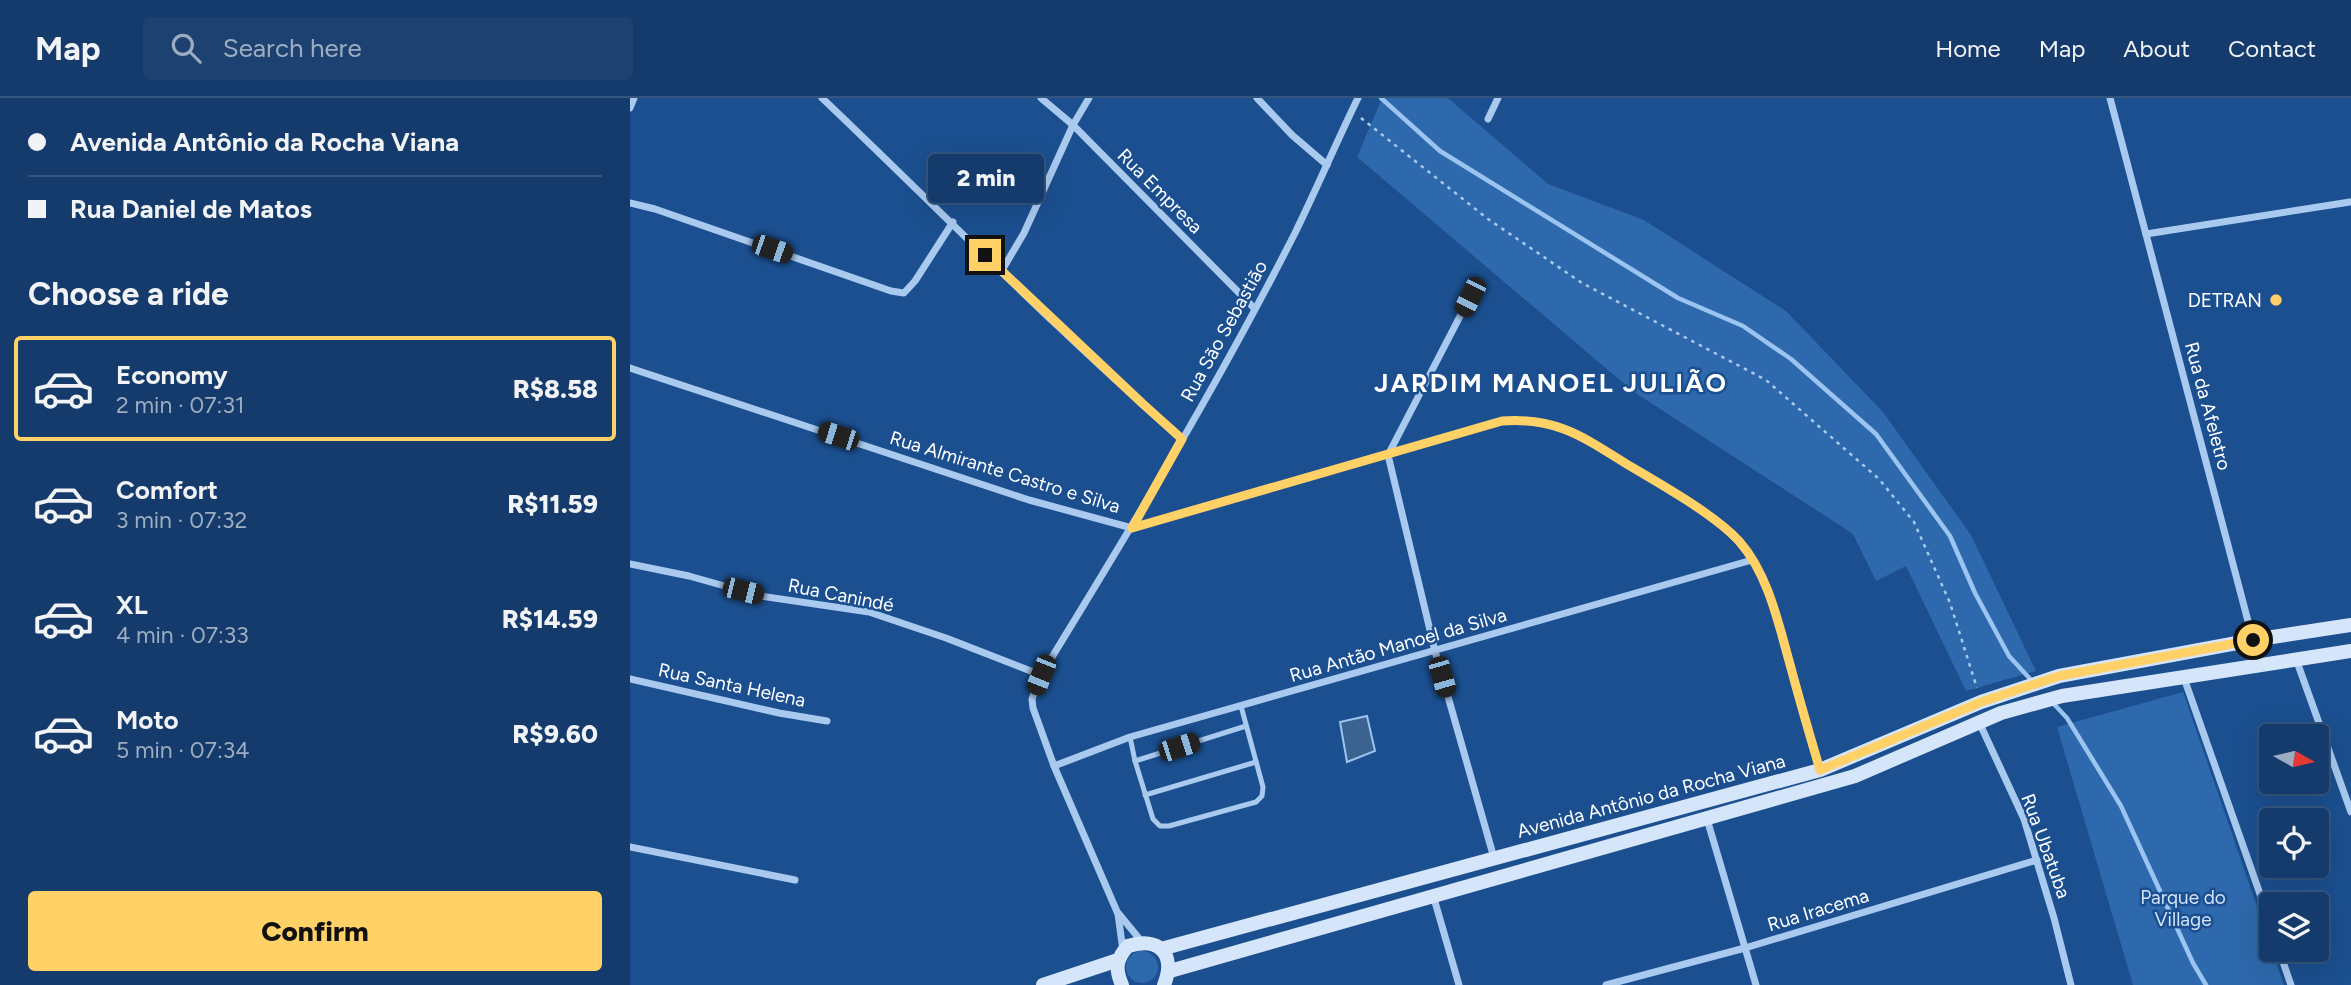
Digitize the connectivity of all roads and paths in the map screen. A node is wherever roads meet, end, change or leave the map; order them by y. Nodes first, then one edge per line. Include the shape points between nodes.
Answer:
1 (634, 98) edge
2 (822, 98) edge
3 (1041, 98) edge
4 (1089, 98) edge
5 (1257, 98) edge
6 (1358, 98) edge
7 (1498, 98) edge
8 (2110, 98) edge
9 (630, 108) edge
10 (1352, 111) junction
11 (1488, 118) dead end
12 (1073, 125) junction
13 (1327, 165) junction
14 (2350, 202) edge
15 (630, 203) edge
16 (953, 222) junction
17 (2146, 233) junction
18 (1001, 272) junction
19 (1470, 297) dead end
20 (1254, 309) junction
21 (630, 368) edge
22 (1182, 439) junction
23 (1388, 455) junction
24 (1132, 528) junction
25 (1752, 560) junction
26 (630, 564) edge
27 (2351, 625) edge
28 (2253, 640) junction
29 (2351, 651) edge
30 (1435, 652) junction
31 (2296, 659) junction
32 (1041, 675) junction
33 (2184, 678) junction
34 (630, 679) edge
35 (1981, 702) junction
36 (1241, 706) junction
37 (827, 721) dead end
38 (1979, 722) junction
39 (1246, 726) junction
40 (1130, 737) junction
41 (1135, 761) junction
42 (1256, 762) junction
43 (1054, 766) junction
44 (1820, 770) junction
45 (1145, 795) junction
46 (2351, 812) edge
47 (1707, 819) junction
48 (630, 847) edge
49 (1494, 859) junction
50 (2037, 860) junction
51 (795, 880) dead end
52 (2259, 892) edge
53 (1433, 895) junction
54 (1118, 914) junction
55 (1142, 942) junction
56 (1745, 948) junction
57 (1161, 949) junction
58 (1120, 956) junction
59 (2283, 962) edge
60 (1170, 971) junction
61 (1043, 985) edge
62 (1122, 985) edge
63 (1164, 985) edge
64 (1459, 985) edge
65 (1606, 985) edge
66 (1756, 985) edge
67 (2071, 985) edge
68 (2291, 985) edge

1 - 9 street
2 - 16 street
3 - 12 street, Rua Empresa
4 - 12 street
5 - 13 street
6 - 10 street, Rua São Sebastião
7 - 11 street
8 - 17 street, Rua da Afeletro
10 - 13 street, Rua São Sebastião
10 - 35 path via 1488,219 1582,283 1766,380 1879,479 1914,522 1950,603
12 - 18 street via 1030,221
12 - 20 street, Rua Empresa
13 - 20 street, Rua São Sebastião
14 - 17 street
15 - 16 street via 904,293
16 - 18 street
17 - 28 street, Rua da Afeletro
18 - 22 street
19 - 23 street
20 - 22 street, Rua São Sebastião
21 - 24 street, Rua Almirante Castro e Silva via 1029,500
22 - 24 street, Rua São Sebastião
23 - 24 street
23 - 25 street via 1502,421 1556,425 1610,453 1701,512 1731,534
23 - 30 street
24 - 32 street, Rua São Sebastião
25 - 30 street, Rua Antão Manoel da Silva
25 - 44 street via 1779,625
26 - 32 street, Rua Canindé via 760,596 869,612
27 - 28 main road, Avenida Antônio da Rocha Viana
28 - 35 main road, Avenida Antônio da Rocha Viana via 2059,676
29 - 31 main road, Avenida Antônio da Rocha Viana
30 - 36 street, Rua Antão Manoel da Silva
30 - 49 street
31 - 33 main road, Avenida Antônio da Rocha Viana
31 - 46 street
32 - 43 street, Rua São Sebastião via 1032,708
33 - 38 main road, Avenida Antônio da Rocha Viana via 2062,696
33 - 52 street
34 - 37 street, Rua Santa Helena
35 - 44 main road, Avenida Antônio da Rocha Viana
36 - 39 lane
36 - 40 street, Rua Antão Manoel da Silva
38 - 47 main road, Avenida Antônio da Rocha Viana via 1855,776
38 - 50 street, Rua Ubatuba via 2024,819
39 - 41 lane
39 - 42 lane
40 - 41 lane
40 - 43 street, Rua Antão Manoel da Silva
41 - 45 lane
42 - 45 lane
42 - 45 lane via 1263,794 1256,802 1163,827 1153,819
43 - 54 street, Rua São Sebastião
44 - 49 main road, Avenida Antônio da Rocha Viana
47 - 53 main road, Avenida Antônio da Rocha Viana
47 - 56 street
48 - 51 street
49 - 57 main road, Avenida Antônio da Rocha Viana
50 - 56 street, Rua Iracema
50 - 67 street, Rua Ubatuba
53 - 60 main road, Avenida Antônio da Rocha Viana
53 - 64 street
54 - 55 street, Rua São Sebastião
54 - 58 street, Rua São Sebastião
55 - 57 main road
55 - 58 main road via 1128,946
56 - 65 street, Rua Iracema
56 - 66 street
57 - 60 main road
58 - 61 main road
58 - 62 main road via 1116,974
59 - 68 street
60 - 63 main road

